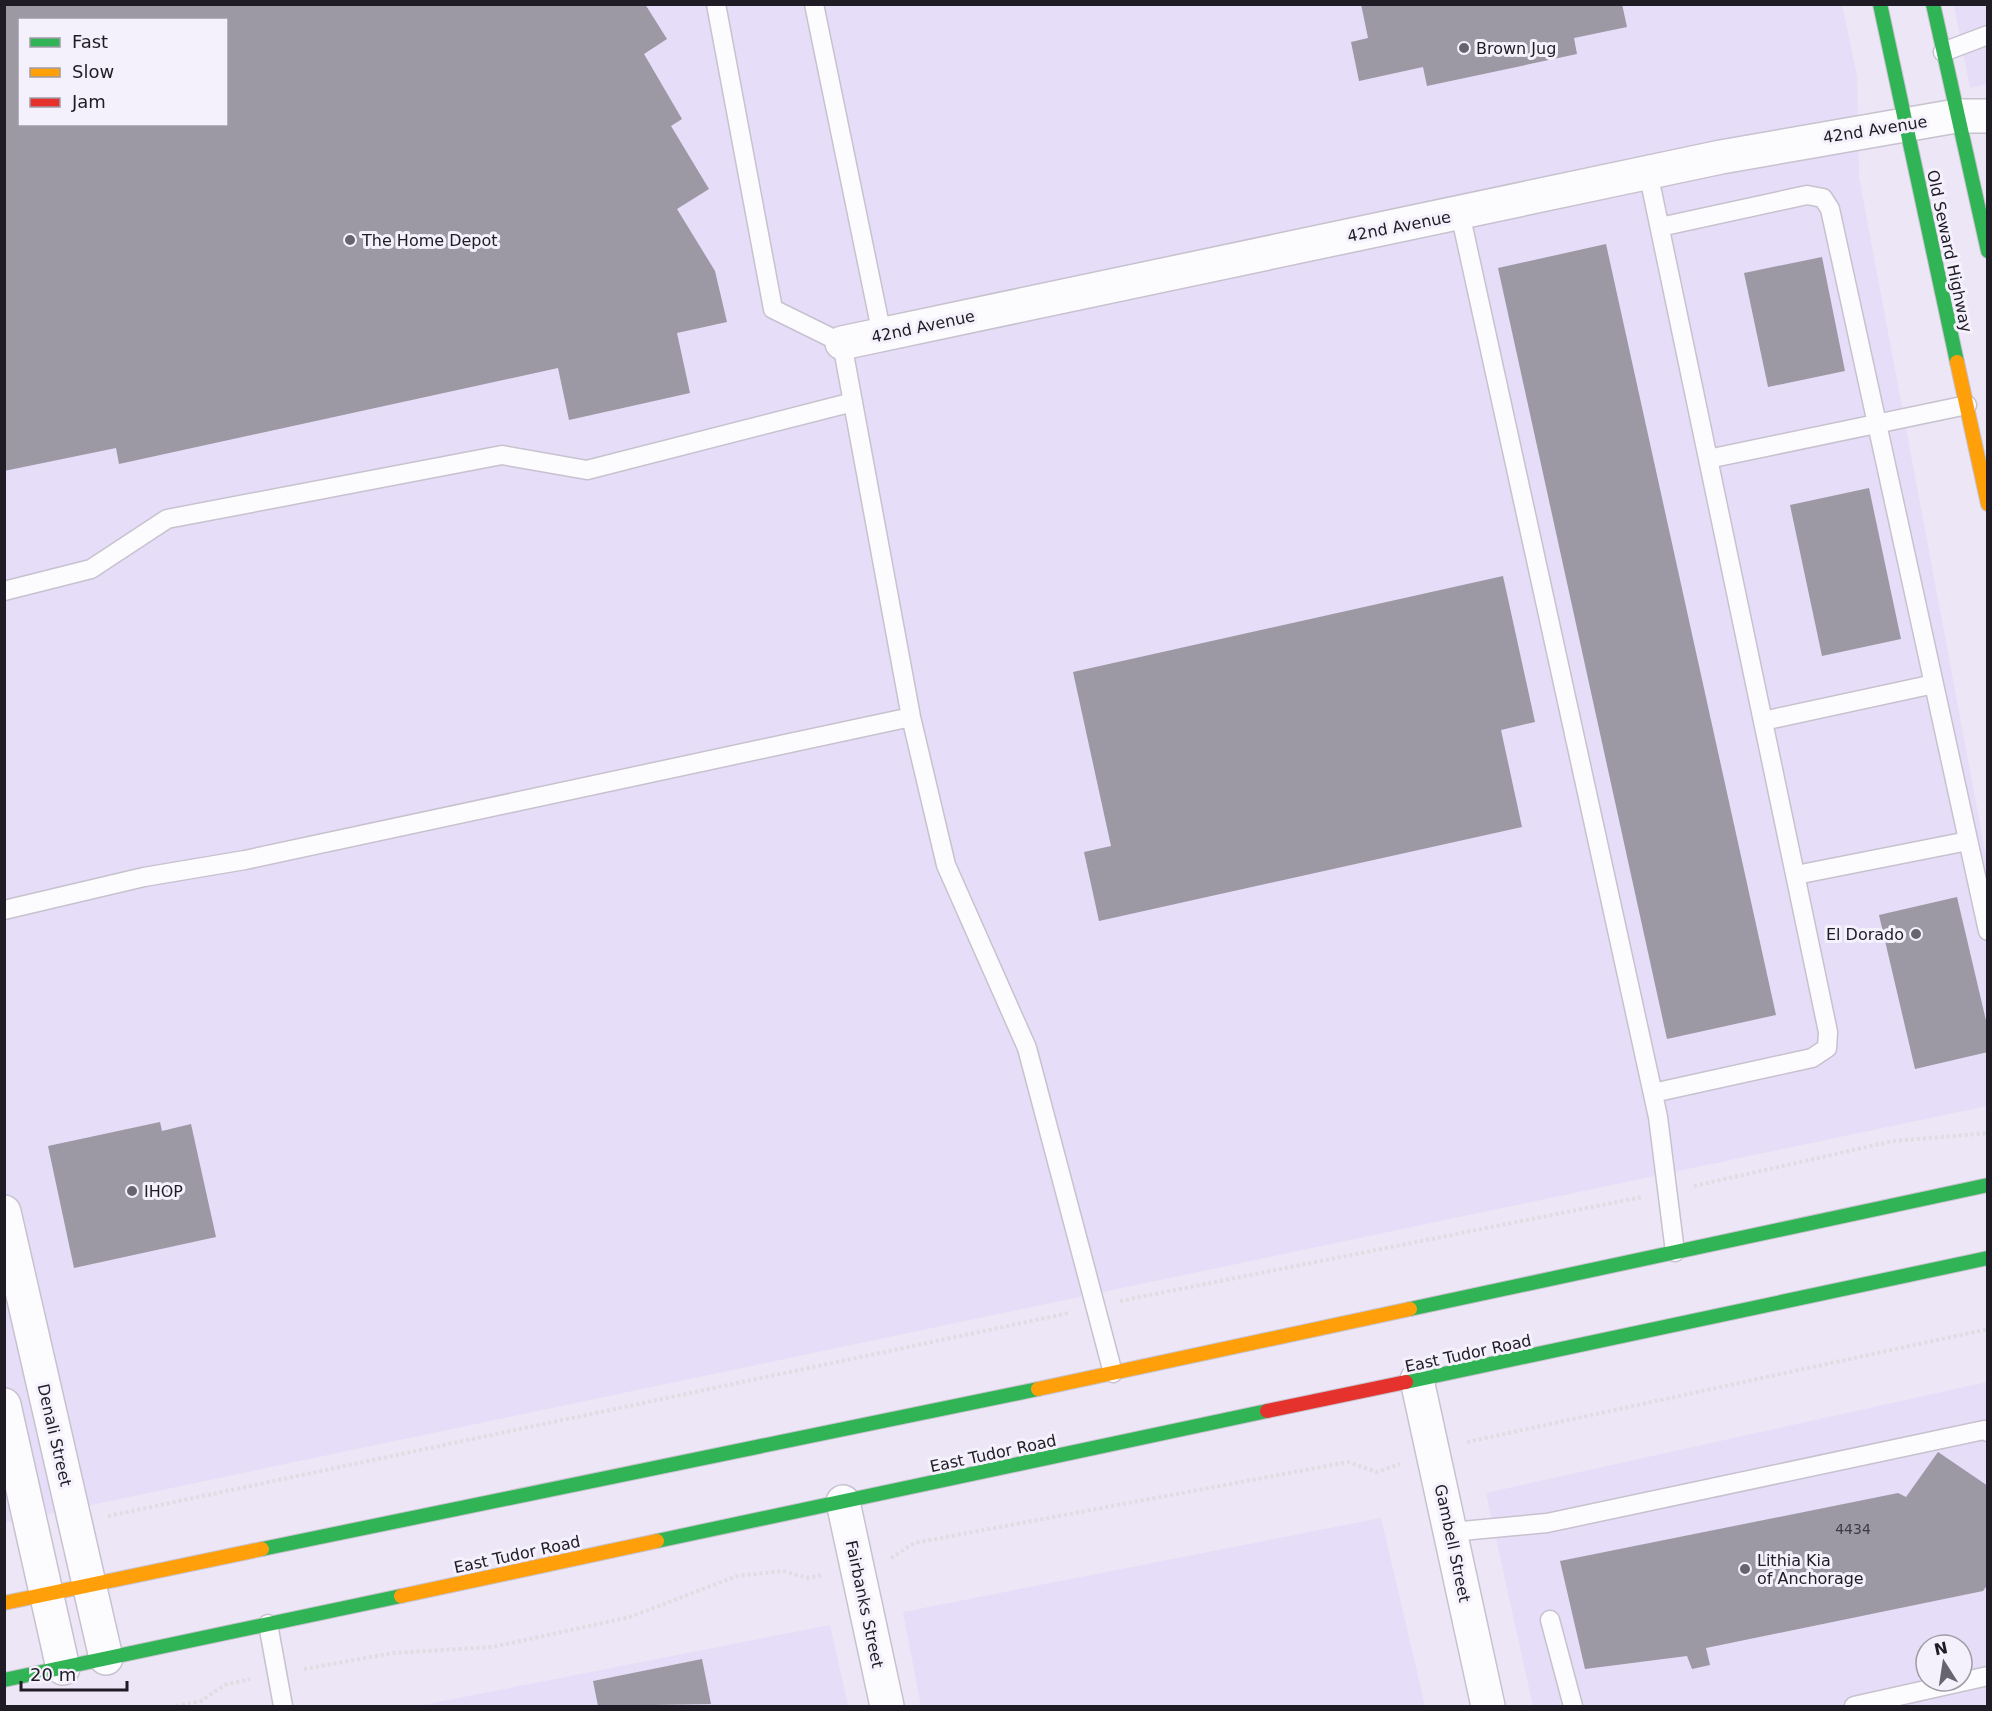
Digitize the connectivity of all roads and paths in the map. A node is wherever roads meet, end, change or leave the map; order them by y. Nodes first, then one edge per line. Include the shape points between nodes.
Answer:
1 (716, 4) edge
2 (814, 4) edge
3 (1880, 4) edge
4 (1933, 4) edge
5 (1988, 35) edge
6 (1943, 52) junction
7 (1972, 116) edge
8 (1906, 126) junction
9 (1648, 172) junction
10 (1460, 213) junction
11 (1660, 227) junction
12 (1988, 251) edge
13 (882, 335) junction
14 (842, 343) junction
15 (853, 402) junction
16 (1966, 405) junction
17 (1877, 424) junction
18 (1708, 459) junction
19 (1988, 504) edge
20 (4, 591) edge
21 (1934, 684) junction
22 (911, 717) junction
23 (1763, 721) junction
24 (1968, 841) junction
25 (1796, 875) junction
26 (4, 910) edge
27 (1988, 931) edge
28 (1653, 1093) junction
29 (1988, 1133) edge
30 (1988, 1185) edge
31 (1668, 1192) junction
32 (4, 1212) edge
33 (1675, 1252) junction
34 (1988, 1258) edge
35 (1095, 1307) junction
36 (1988, 1329) edge
37 (1113, 1373) junction
38 (1417, 1380) junction
39 (4, 1405) edge
40 (1988, 1432) edge
41 (1433, 1453) junction
42 (843, 1502) junction
43 (122, 1513) dead end
44 (1451, 1532) junction
45 (857, 1567) junction
46 (90, 1585) junction
47 (48, 1594) junction
48 (4, 1603) edge
49 (1550, 1620) dead end
50 (268, 1624) junction
51 (106, 1658) junction
52 (63, 1668) junction
53 (278, 1674) junction
54 (1988, 1676) edge
55 (4, 1680) edge
56 (176, 1707) edge
57 (284, 1707) edge
58 (887, 1707) edge
59 (1488, 1707) edge
60 (1573, 1707) edge
61 (1854, 1707) edge

1 - 14 lane via 773,309
2 - 13 lane
3 - 8 main road, Old Seward Highway
4 - 6 main road
5 - 6 lane
6 - 7 main road
7 - 8 street, 42nd Avenue
7 - 12 main road
8 - 9 street, 42nd Avenue via 1867,129
8 - 16 main road, Old Seward Highway
9 - 10 street, 42nd Avenue
9 - 11 lane
10 - 13 street, 42nd Avenue
10 - 28 lane
11 - 17 lane via 1807,195 1822,198 1830,209
11 - 18 lane
13 - 14 street, 42nd Avenue
14 - 15 lane
15 - 20 lane via 587,470 502,455 167,519 91,569
15 - 22 lane
16 - 17 lane
16 - 19 main road, Old Seward Highway
17 - 18 lane
17 - 21 lane
18 - 23 lane
21 - 23 lane
21 - 24 lane
22 - 26 lane via 256,858 144,877
22 - 35 lane via 946,865 1027,1048
23 - 25 lane
24 - 25 lane
24 - 27 lane
25 - 28 lane via 1828,1032 1827,1048 1812,1058
28 - 31 lane
29 - 31 path via 1893,1141
30 - 33 main road
31 - 33 lane
31 - 35 path
32 - 46 street, Denali Street
33 - 37 main road
34 - 38 main road, East Tudor Road
35 - 37 lane
35 - 43 path
36 - 41 path via 1477,1438
37 - 46 main road
38 - 41 street, Gambell Street
38 - 42 main road, East Tudor Road
39 - 47 street
40 - 44 lane via 1547,1523
41 - 44 street, Gambell Street
41 - 45 path via 1377,1472 1348,1462 926,1541 894,1557
42 - 45 street, Fairbanks Street
42 - 50 main road, East Tudor Road
44 - 59 street, Gambell Street
45 - 53 path via 808,1578 783,1571 737,1576 630,1617 493,1647 393,1653
45 - 58 street, Fairbanks Street
46 - 47 main road
46 - 51 street, Denali Street
47 - 48 main road
47 - 52 street
49 - 60 lane
50 - 51 main road, East Tudor Road
50 - 53 lane
51 - 52 main road, East Tudor Road
52 - 55 main road, East Tudor Road
53 - 56 path via 225,1684 201,1701
53 - 57 lane
54 - 61 lane

